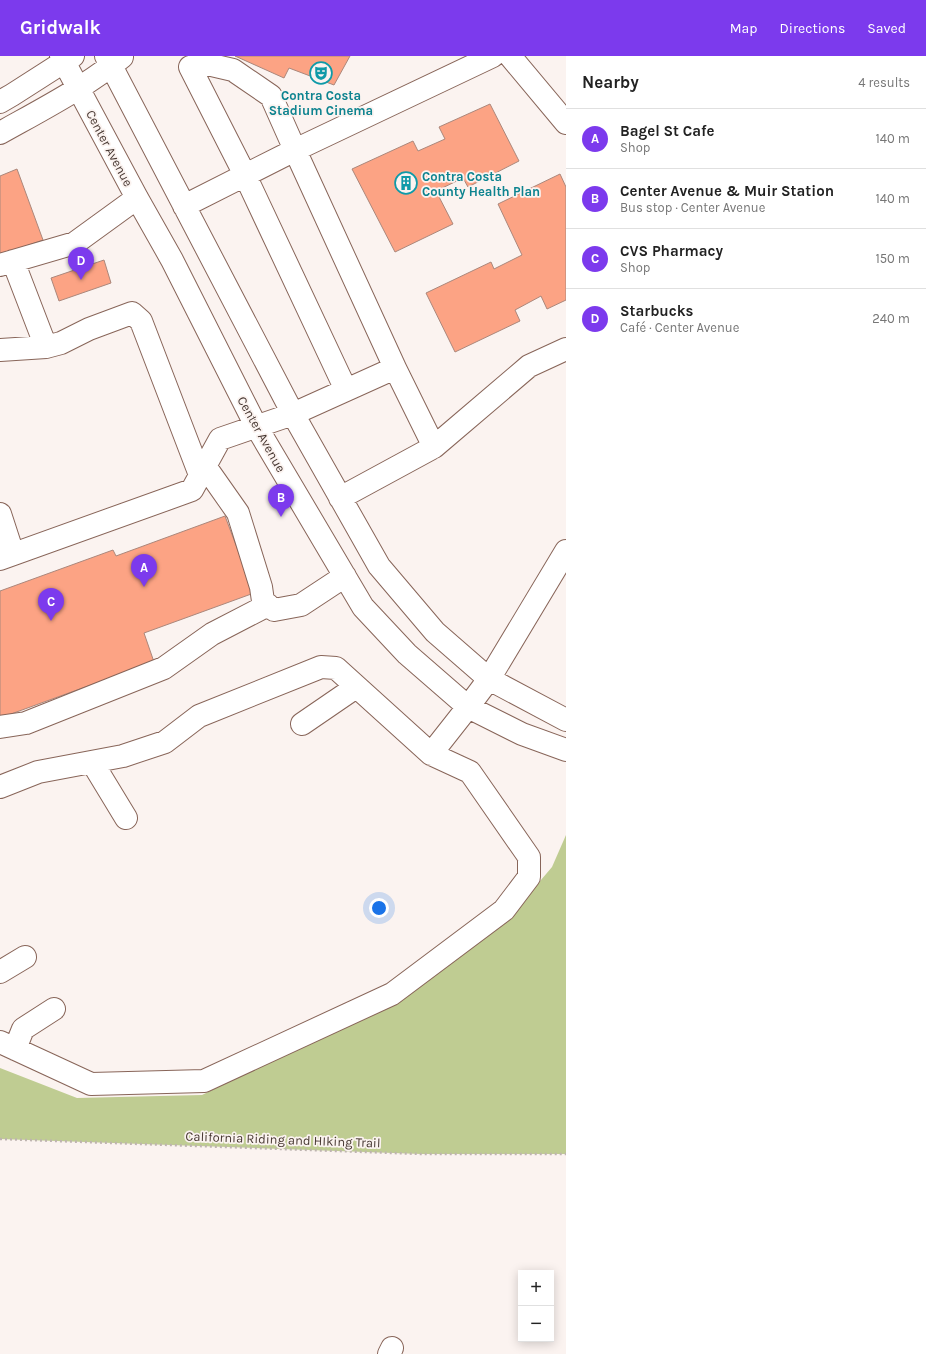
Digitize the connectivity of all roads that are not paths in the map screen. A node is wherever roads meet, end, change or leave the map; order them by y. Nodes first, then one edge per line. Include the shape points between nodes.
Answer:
1 (493, 56) edge
2 (510, 56) edge
3 (66, 58) edge
4 (113, 59) edge
5 (78, 88) junction
6 (0, 102) edge
7 (566, 123) edge
8 (0, 133) edge
9 (295, 150) junction
10 (245, 175) junction
11 (137, 198) junction
12 (184, 206) junction
13 (7, 263) edge
14 (46, 348) junction
15 (566, 349) edge
16 (0, 350) edge
17 (396, 368) junction
18 (346, 390) junction
19 (293, 414) junction
20 (256, 426) junction
21 (434, 447) junction
22 (203, 470) junction
23 (340, 498) junction
24 (0, 514) edge
25 (566, 552) edge
26 (7, 556) edge
27 (345, 576) junction
28 (268, 605) junction
29 (489, 679) junction
30 (356, 686) junction
31 (468, 707) junction
32 (566, 720) edge
33 (302, 724) dead end
34 (0, 727) edge
35 (566, 750) edge
36 (431, 754) junction
37 (92, 762) junction
38 (0, 787) edge
39 (126, 818) dead end
40 (25, 957) dead end
41 (0, 972) edge
42 (54, 1009) dead end
43 (7, 1045) edge

1 - 9 street
2 - 7 street
3 - 5 street, Center Avenue
3 - 6 street
4 - 5 street
4 - 12 street
5 - 8 street
5 - 11 street, Center Avenue
9 - 10 street
9 - 10 street via 271,96 233,70 203,63 190,67
9 - 17 street
10 - 12 street
10 - 18 street
11 - 13 street via 75,243
11 - 20 street, Center Avenue via 172,260
12 - 19 street
13 - 14 street
14 - 16 street
14 - 22 street via 132,313 141,320
15 - 21 street via 529,366
17 - 18 street
17 - 21 street
18 - 19 street
19 - 20 street
19 - 23 street
20 - 22 street via 220,439
20 - 27 street, Center Avenue
21 - 23 street
22 - 26 street via 192,490
22 - 28 street via 238,513 263,601
23 - 29 street via 379,566 435,632
24 - 26 street
25 - 29 street
27 - 28 street via 300,605 274,610
27 - 31 street, Center Avenue via 363,607 407,654
28 - 34 street via 212,634 164,668 26,723
29 - 31 street
29 - 32 street
30 - 33 street
30 - 36 street
30 - 37 street via 336,668 321,667 199,716 166,742 123,756
31 - 35 street, Center Avenue via 522,734
31 - 36 street
36 - 43 street via 470,772 529,857 529,877 504,910 392,994 204,1081 91,1084
37 - 38 street via 38,772
37 - 39 street
40 - 41 street
42 - 43 street via 23,1029

